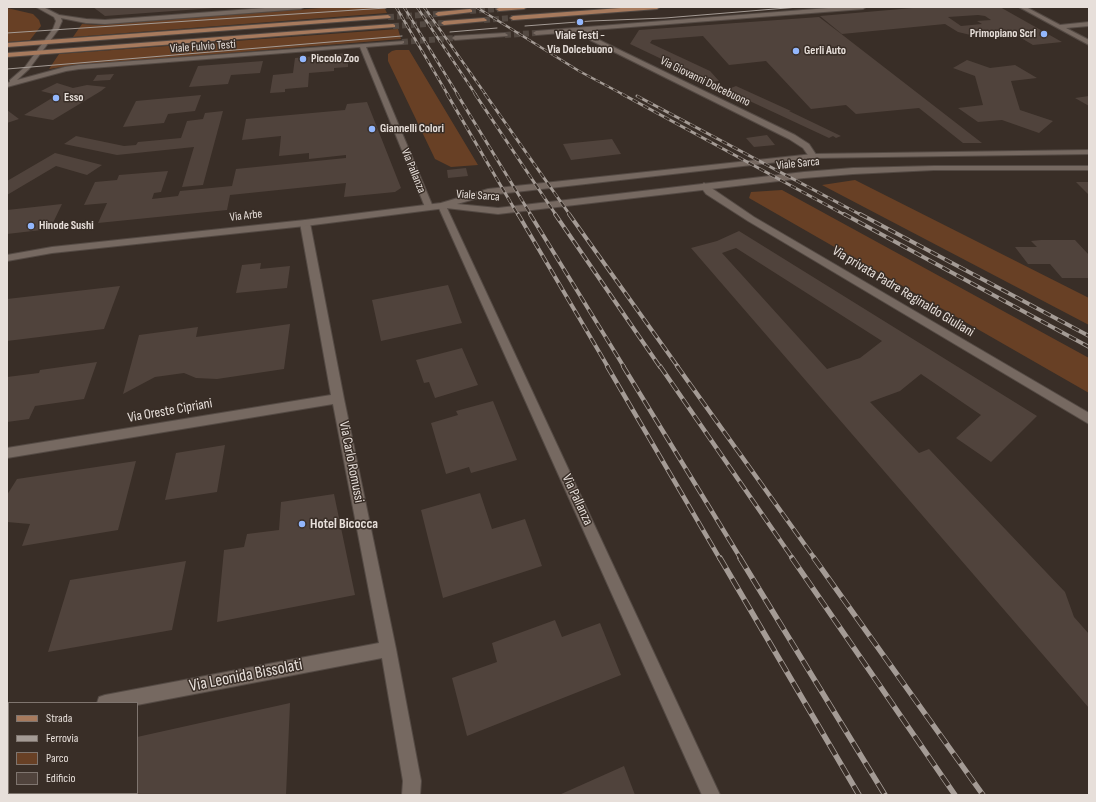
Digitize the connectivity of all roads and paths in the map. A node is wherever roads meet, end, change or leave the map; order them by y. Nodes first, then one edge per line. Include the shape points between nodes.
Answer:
1 (38, 7) edge
2 (53, 7) edge
3 (301, 7) edge
4 (524, 7) edge
5 (657, 7) edge
6 (862, 7) edge
7 (1022, 7) edge
8 (46, 9) junction
9 (499, 9) dead end
10 (470, 11) dead end
11 (438, 14) tunnel mouth
12 (57, 16) junction
13 (388, 17) tunnel mouth
14 (513, 18) tunnel mouth
15 (484, 20) tunnel mouth
16 (444, 23) tunnel mouth
17 (1089, 24) edge
18 (393, 26) tunnel mouth
19 (1060, 27) junction
20 (588, 29) junction
21 (536, 33) tunnel mouth
22 (505, 35) tunnel mouth
23 (455, 38) tunnel mouth
24 (46, 42) junction
25 (402, 42) tunnel mouth
26 (1089, 43) edge
27 (7, 45) edge
28 (362, 45) junction
29 (38, 53) junction
30 (7, 56) edge
31 (8, 85) edge
32 (1089, 152) edge
33 (813, 156) junction
34 (1089, 168) edge
35 (704, 186) junction
36 (435, 206) junction
37 (305, 223) junction
38 (52, 250) junction
39 (7, 251) edge
40 (7, 258) edge
41 (338, 399) junction
42 (1089, 419) edge
43 (7, 453) edge
44 (388, 649) junction
45 (109, 702) edge
46 (411, 795) edge
47 (711, 795) edge

1 - 8 street
2 - 8 street
3 - 12 street via 105,22
4 - 9 main road
5 - 14 main road
6 - 20 street
7 - 19 street
8 - 12 street
10 - 11 main road
12 - 24 street via 58,26
13 - 24 main road, Viale Fulvio Testi
15 - 16 main road
17 - 19 street
18 - 29 main road, Viale Fulvio Testi
19 - 26 street
20 - 21 street
20 - 33 street, Via Giovanni Dolcebuono via 592,38 598,42 792,137 806,146
22 - 23 street
24 - 27 main road, Viale Fulvio Testi
24 - 29 street
25 - 28 street, Viale Fulvio Testi
28 - 31 street, Viale Fulvio Testi via 79,67
28 - 36 street, Via Pallanza
29 - 30 main road, Viale Fulvio Testi
29 - 31 street via 23,73
32 - 33 street, Viale Sarca
33 - 36 street, Viale Sarca via 488,192
34 - 35 street, Viale Sarca via 853,171
35 - 36 street, Viale Sarca via 498,211
35 - 42 street, Via privata Padre Reginaldo Giuliani via 709,192 746,215
36 - 37 street, Via Arbe
36 - 47 street, Via Pallanza
37 - 38 street, Via Arbe
37 - 41 street, Via Carlo Romussi
38 - 39 street, Via Arbe
38 - 40 street, Via Arbe
41 - 43 street, Via Oreste Cipriani
41 - 44 street, Via Carlo Romussi
44 - 45 street, Via Leonida Bissolati
44 - 46 street, Via Carlo Romussi via 412,781

